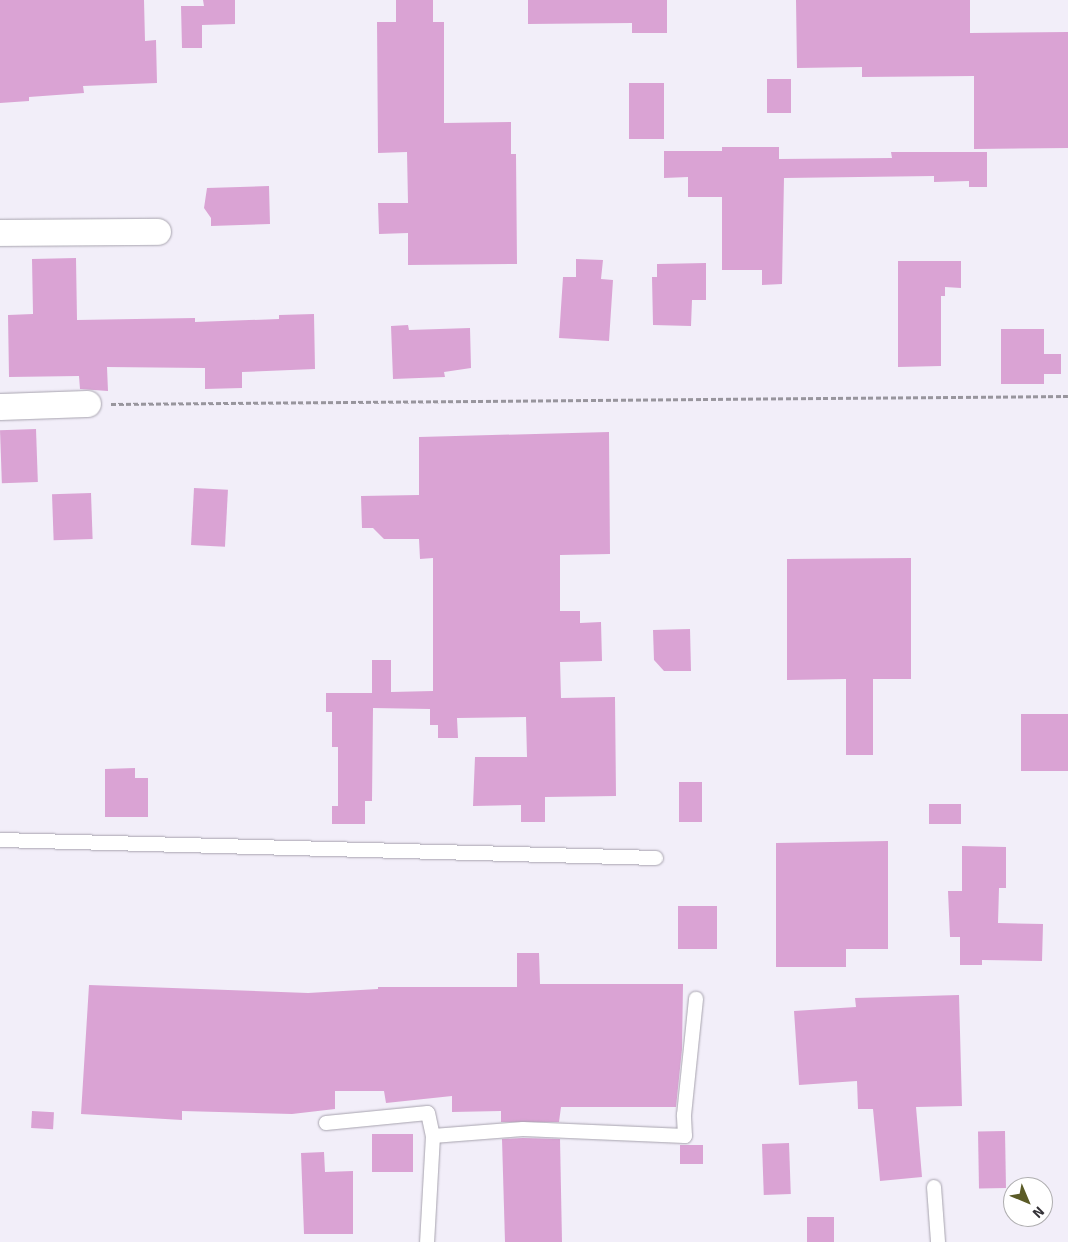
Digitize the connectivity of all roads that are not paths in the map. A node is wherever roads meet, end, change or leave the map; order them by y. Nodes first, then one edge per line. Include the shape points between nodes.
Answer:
1 (158, 232) dead end
2 (0, 233) edge
3 (88, 404) road end
4 (0, 407) edge
5 (0, 840) edge
6 (656, 858) dead end
7 (696, 999) dead end
8 (326, 1123) dead end
9 (433, 1136) junction
10 (934, 1187) dead end
11 (427, 1242) edge
12 (938, 1242) edge

1 - 2 street
3 - 4 street
5 - 6 lane
7 - 9 lane via 684,1115 685,1136 523,1129
8 - 9 lane via 428,1113
9 - 11 lane
10 - 12 lane

